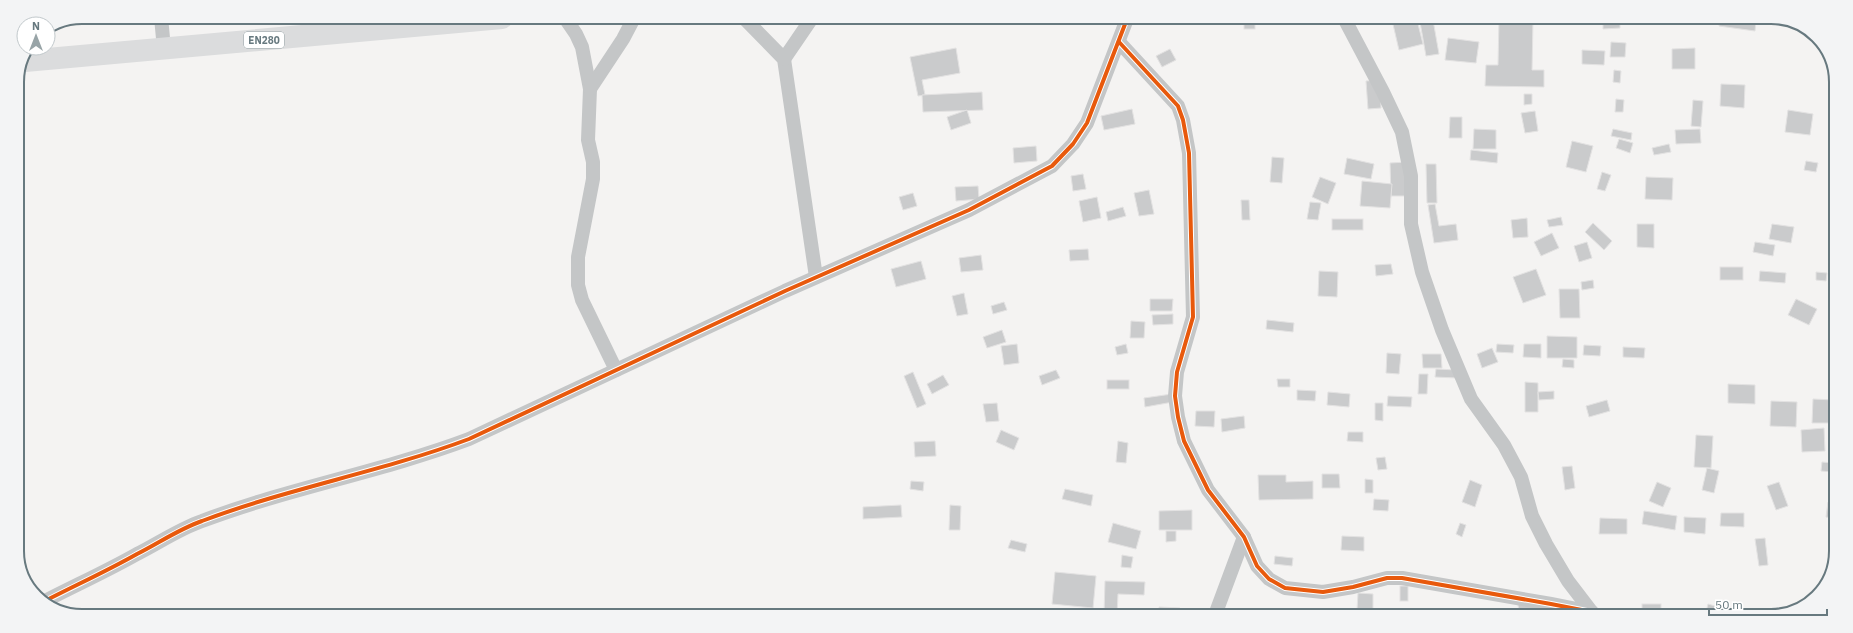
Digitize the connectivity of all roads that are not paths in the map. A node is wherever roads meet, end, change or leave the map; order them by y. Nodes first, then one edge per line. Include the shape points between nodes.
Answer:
1 (162, 24) edge
2 (437, 24) edge
3 (569, 24) edge
4 (631, 24) edge
5 (750, 24) edge
6 (808, 24) edge
7 (1125, 24) edge
8 (1346, 24) edge
9 (1119, 42) junction
10 (164, 49) junction
11 (784, 59) junction
12 (28, 61) edge
13 (590, 89) junction
14 (816, 278) junction
15 (616, 370) junction
16 (1244, 537) junction
17 (50, 599) edge
18 (1217, 609) edge
19 (1572, 609) edge
20 (1589, 609) edge

1 - 10 street
2 - 10 main road, EN280
3 - 13 street via 582,47
4 - 13 street
5 - 11 street
6 - 11 street
7 - 9 street
8 - 20 street via 1402,132 1411,176 1411,224 1422,272 1442,330 1471,399 1504,445 1521,477 1532,516 1546,544 1568,582
9 - 14 street via 1087,123 1073,144 1052,166 969,210
9 - 16 street via 1178,106 1183,120 1189,153 1193,317 1177,372 1175,396 1178,417 1184,441 1208,490
10 - 12 main road, EN280
11 - 14 street
13 - 15 street via 588,140 593,162 593,179 578,257 578,284 582,300
14 - 15 street
15 - 17 street via 469,439 424,456 292,492 195,524
16 - 18 street
16 - 19 street via 1257,566 1269,579 1285,588 1323,592 1387,578 1402,578

